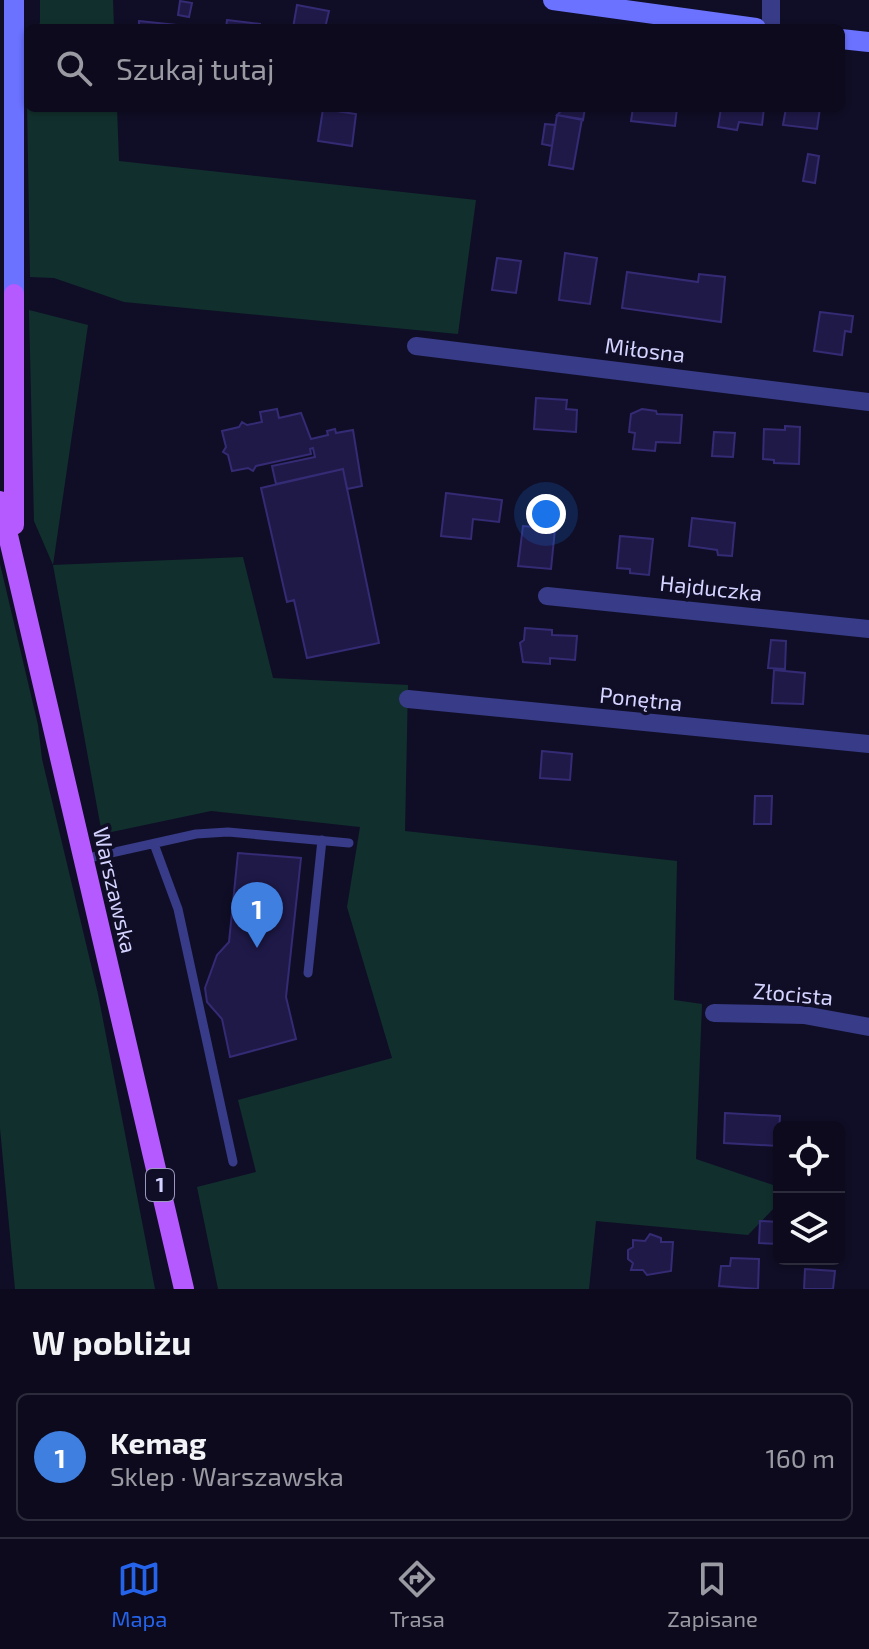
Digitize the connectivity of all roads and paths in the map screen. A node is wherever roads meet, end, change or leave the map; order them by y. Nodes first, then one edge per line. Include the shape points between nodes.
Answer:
1 (14, 0) edge
2 (553, 0) edge
3 (771, 0) edge
4 (727, 24) edge
5 (771, 24) edge
6 (845, 39) edge
7 (869, 42) edge
8 (14, 294) joint
9 (416, 346) dead end
10 (869, 402) edge
11 (0, 501) edge
12 (13, 557) junction
13 (547, 596) dead end
14 (869, 629) edge
15 (408, 699) dead end
16 (869, 744) edge
17 (322, 840) junction
18 (349, 843) dead end
19 (154, 844) junction
20 (84, 859) junction
21 (308, 973) dead end
22 (714, 1013) dead end
23 (869, 1027) edge
24 (233, 1162) dead end
25 (184, 1289) edge

1 - 8 street
2 - 4 street
3 - 5 street
6 - 7 street
8 - 12 main road
9 - 10 street, Miłosna
11 - 12 main road, Warszawska / 1
12 - 20 main road, Warszawska / 1
13 - 14 street, Hajduczka
15 - 16 street, Ponętna
17 - 18 lane
17 - 19 lane via 228,832
17 - 21 lane
19 - 20 lane
19 - 24 lane via 178,909
20 - 25 main road, Warszawska / 1
22 - 23 street, Złocista via 804,1015

